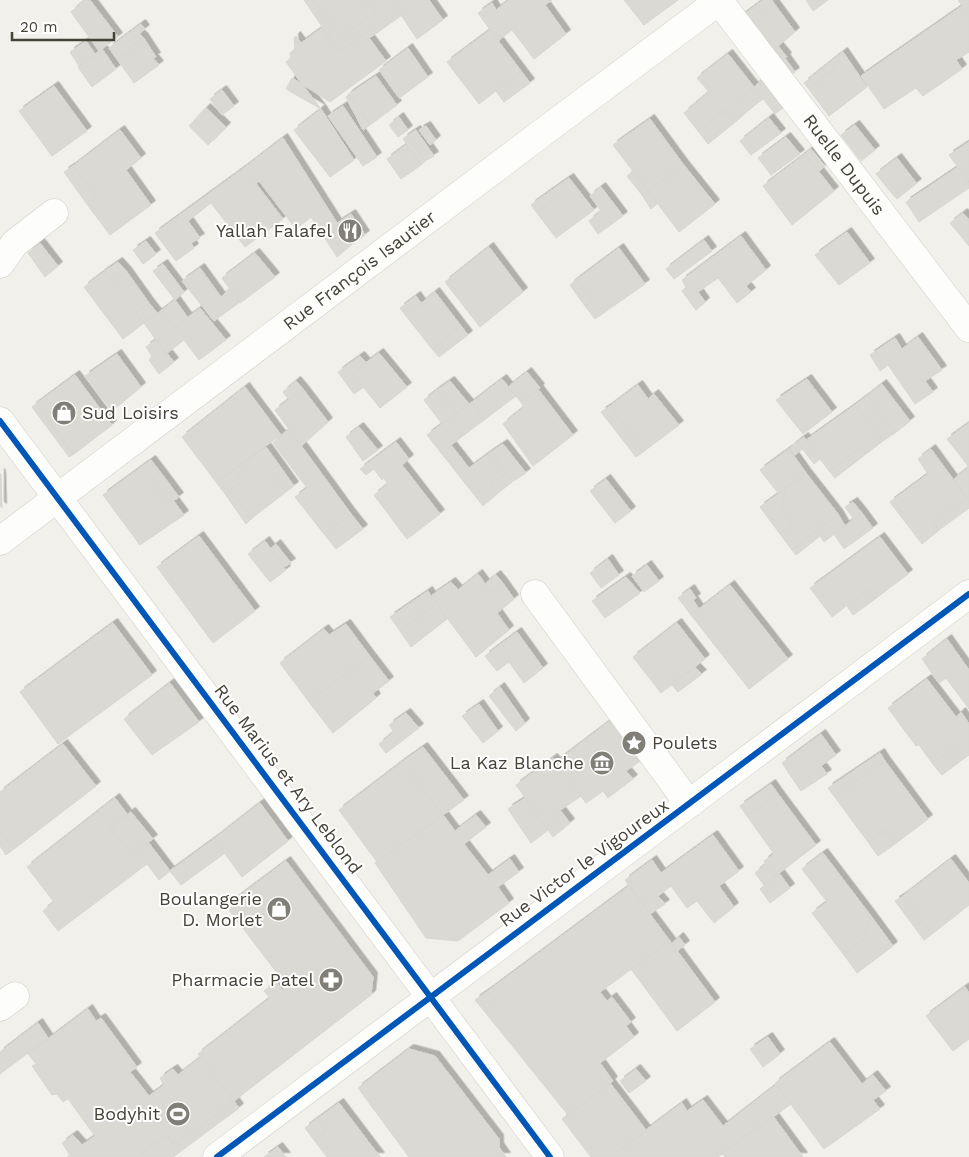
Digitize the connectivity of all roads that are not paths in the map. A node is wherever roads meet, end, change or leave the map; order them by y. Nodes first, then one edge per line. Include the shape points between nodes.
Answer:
1 (719, 1) edge
2 (54, 213) dead end
3 (0, 264) edge
4 (969, 328) edge
5 (0, 421) edge
6 (58, 498) junction
7 (0, 541) edge
8 (543, 589) dead end
9 (969, 594) edge
10 (696, 799) junction
11 (431, 996) junction
12 (217, 1157) edge
13 (550, 1157) edge

1 - 4 street, Ruelle Dupuis
1 - 6 street, Rue François Isautier
2 - 3 street via 15,244
5 - 6 street, Rue Marius et Ary Leblond
6 - 7 street, Rue François Isautier
6 - 11 street, Rue Marius et Ary Leblond
8 - 10 street
9 - 10 street, Rue Victor le Vigoureux
10 - 11 street, Rue Victor le Vigoureux
11 - 12 street, Rue Victor le Vigoureux
11 - 13 street, Rue Marius et Ary Leblond

